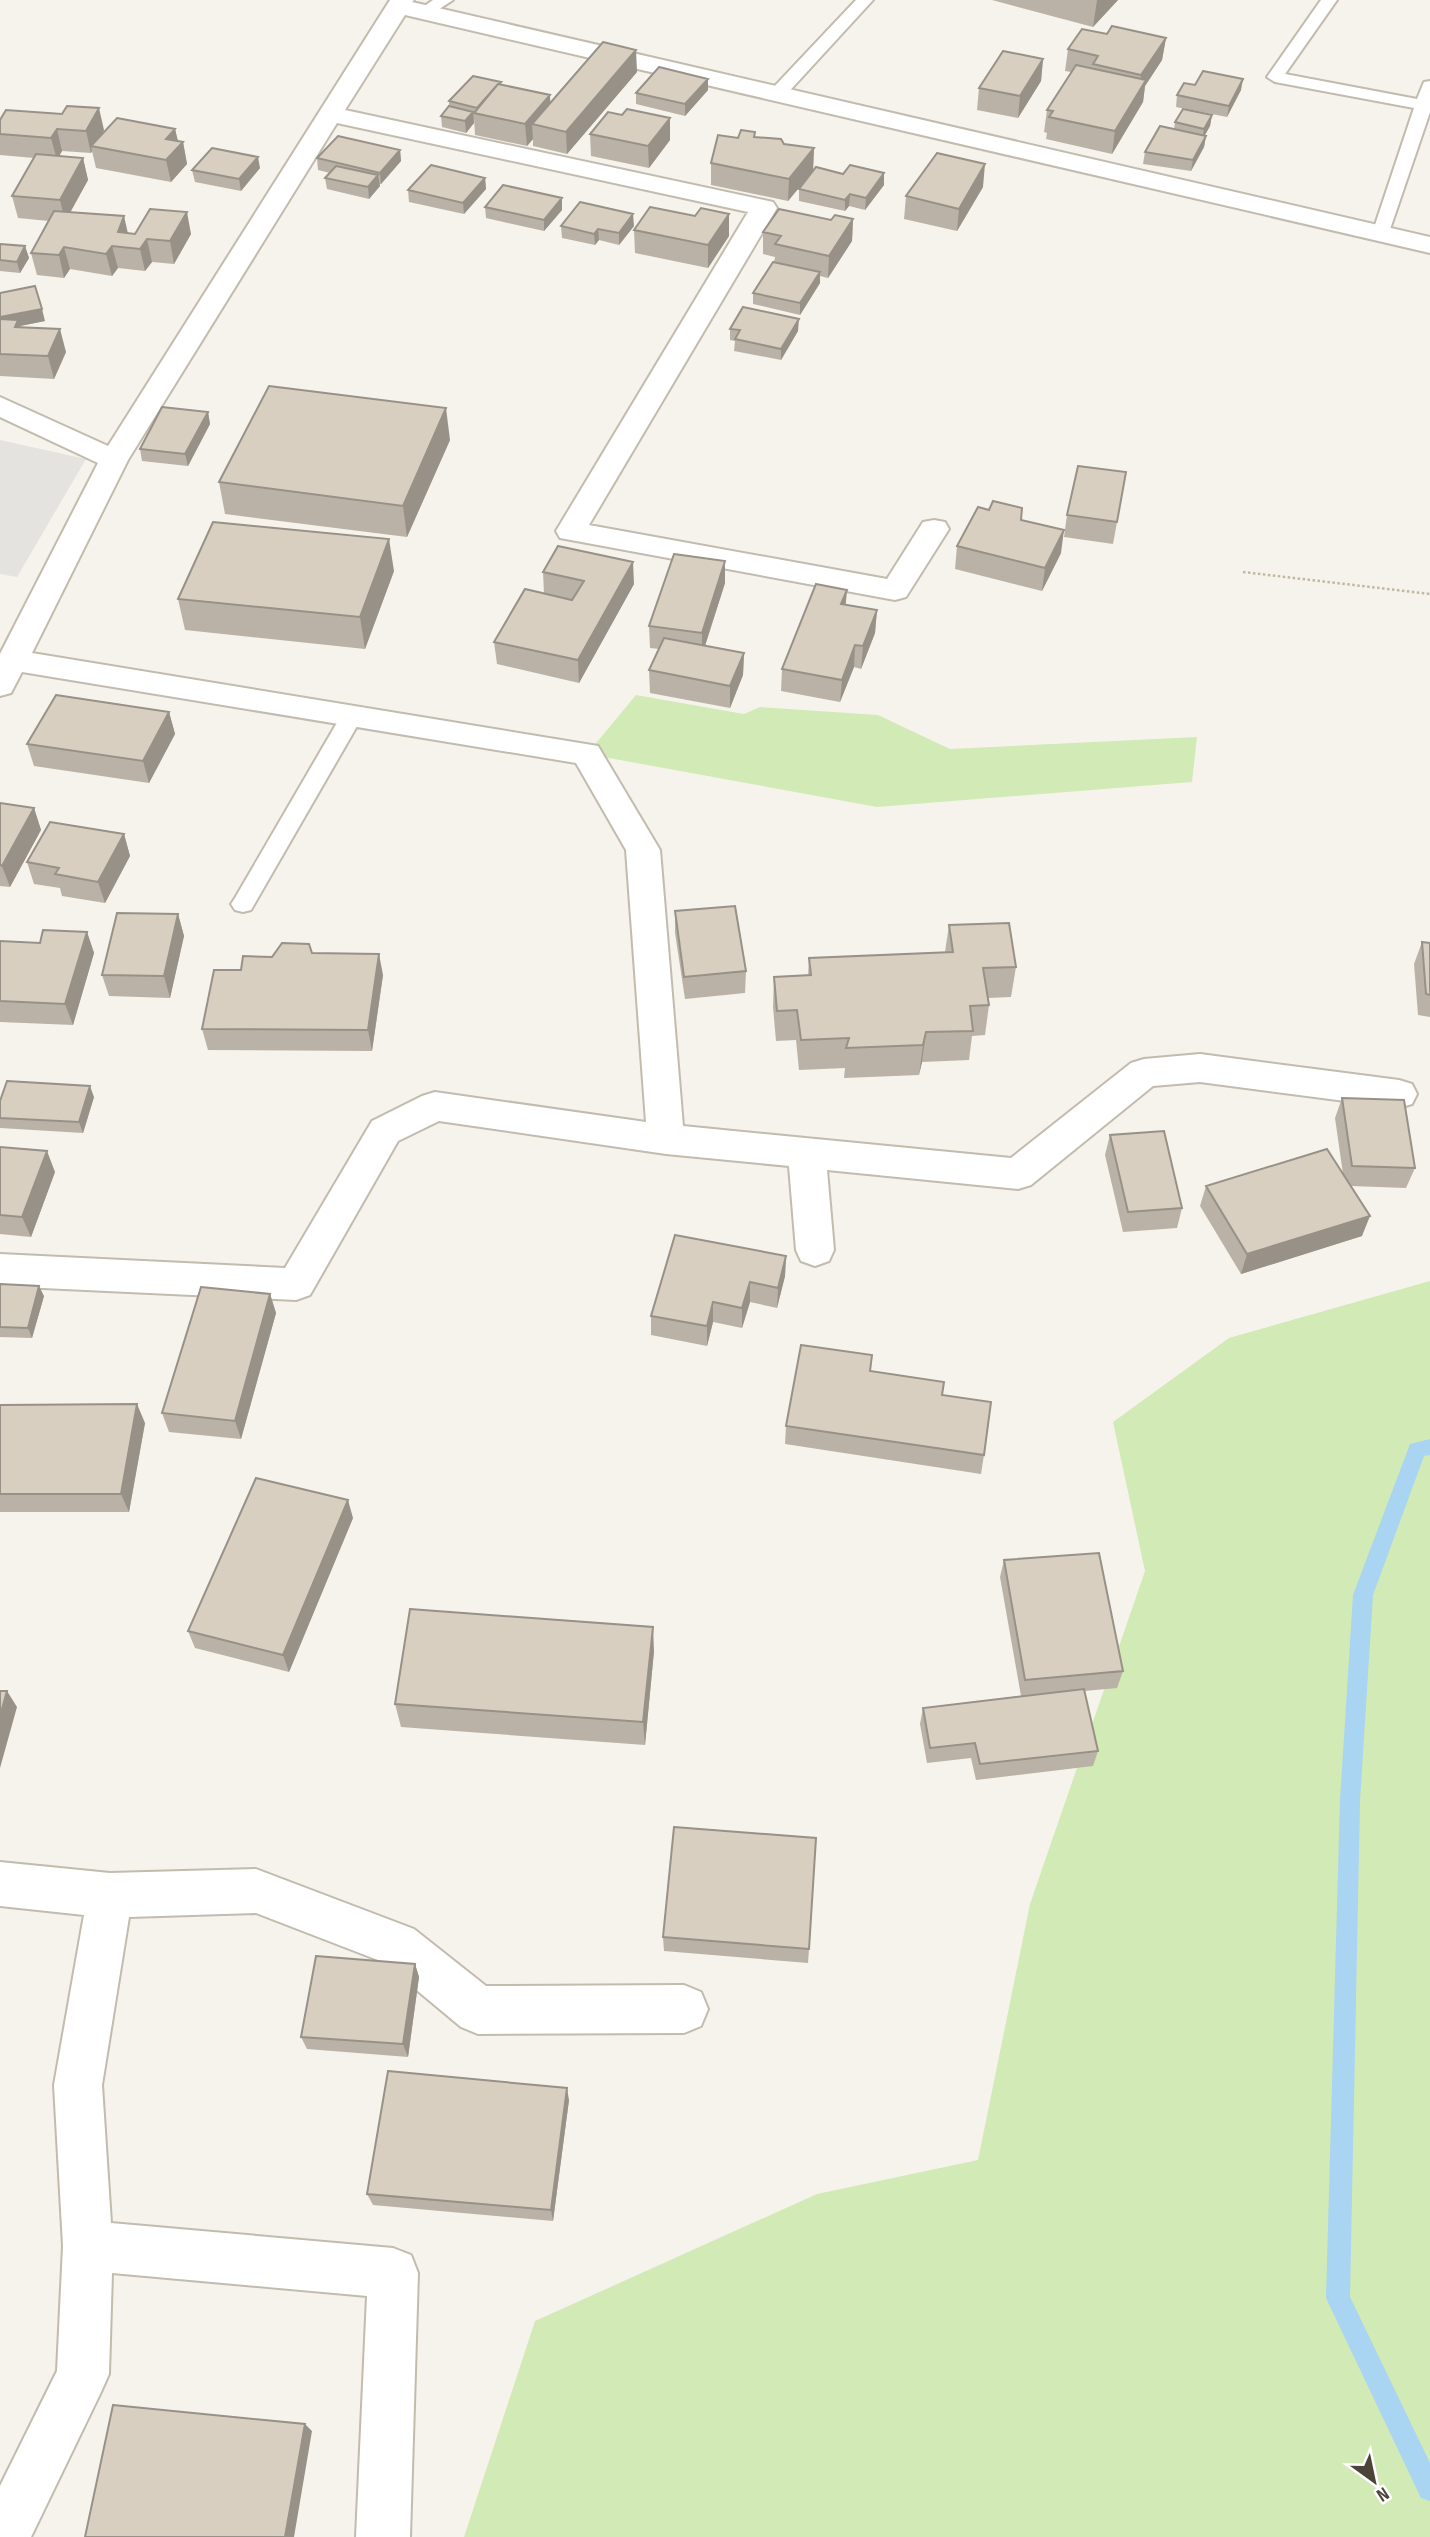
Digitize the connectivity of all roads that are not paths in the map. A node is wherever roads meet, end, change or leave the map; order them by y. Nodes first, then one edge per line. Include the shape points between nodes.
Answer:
1 (865, 0) edge
2 (1329, 0) edge
3 (417, 5) edge
4 (1430, 86) edge
5 (777, 94) junction
6 (1424, 105) junction
7 (328, 114) junction
8 (1381, 234) junction
9 (1430, 246) edge
10 (0, 406) edge
11 (114, 460) junction
12 (934, 529) dead end
13 (7, 672) edge
14 (354, 714) junction
15 (243, 904) dead end
16 (1399, 1094) dead end
17 (667, 1139) junction
18 (807, 1153) junction
19 (815, 1250) dead end
20 (0, 1270) edge
21 (0, 1884) edge
22 (110, 1895) junction
23 (684, 2009) dead end
24 (88, 2246) junction
25 (3, 2537) edge
26 (383, 2537) edge

1 - 5 lane
2 - 6 lane via 1275,77
3 - 5 street
3 - 7 street
4 - 6 lane
5 - 8 street
6 - 8 lane
7 - 11 street
7 - 12 street via 764,208 571,531 895,590
8 - 9 street
10 - 11 street
11 - 13 street
13 - 14 street
14 - 15 lane
14 - 17 street via 587,754 643,850
16 - 18 street via 1200,1068 1144,1073 1018,1174
17 - 18 street
17 - 20 street via 435,1106 385,1131 296,1284
18 - 19 street
21 - 22 street
22 - 23 street via 256,1891 398,1945 478,2010
22 - 24 street via 79,2085
24 - 25 street via 83,2374
24 - 26 street via 393,2273

